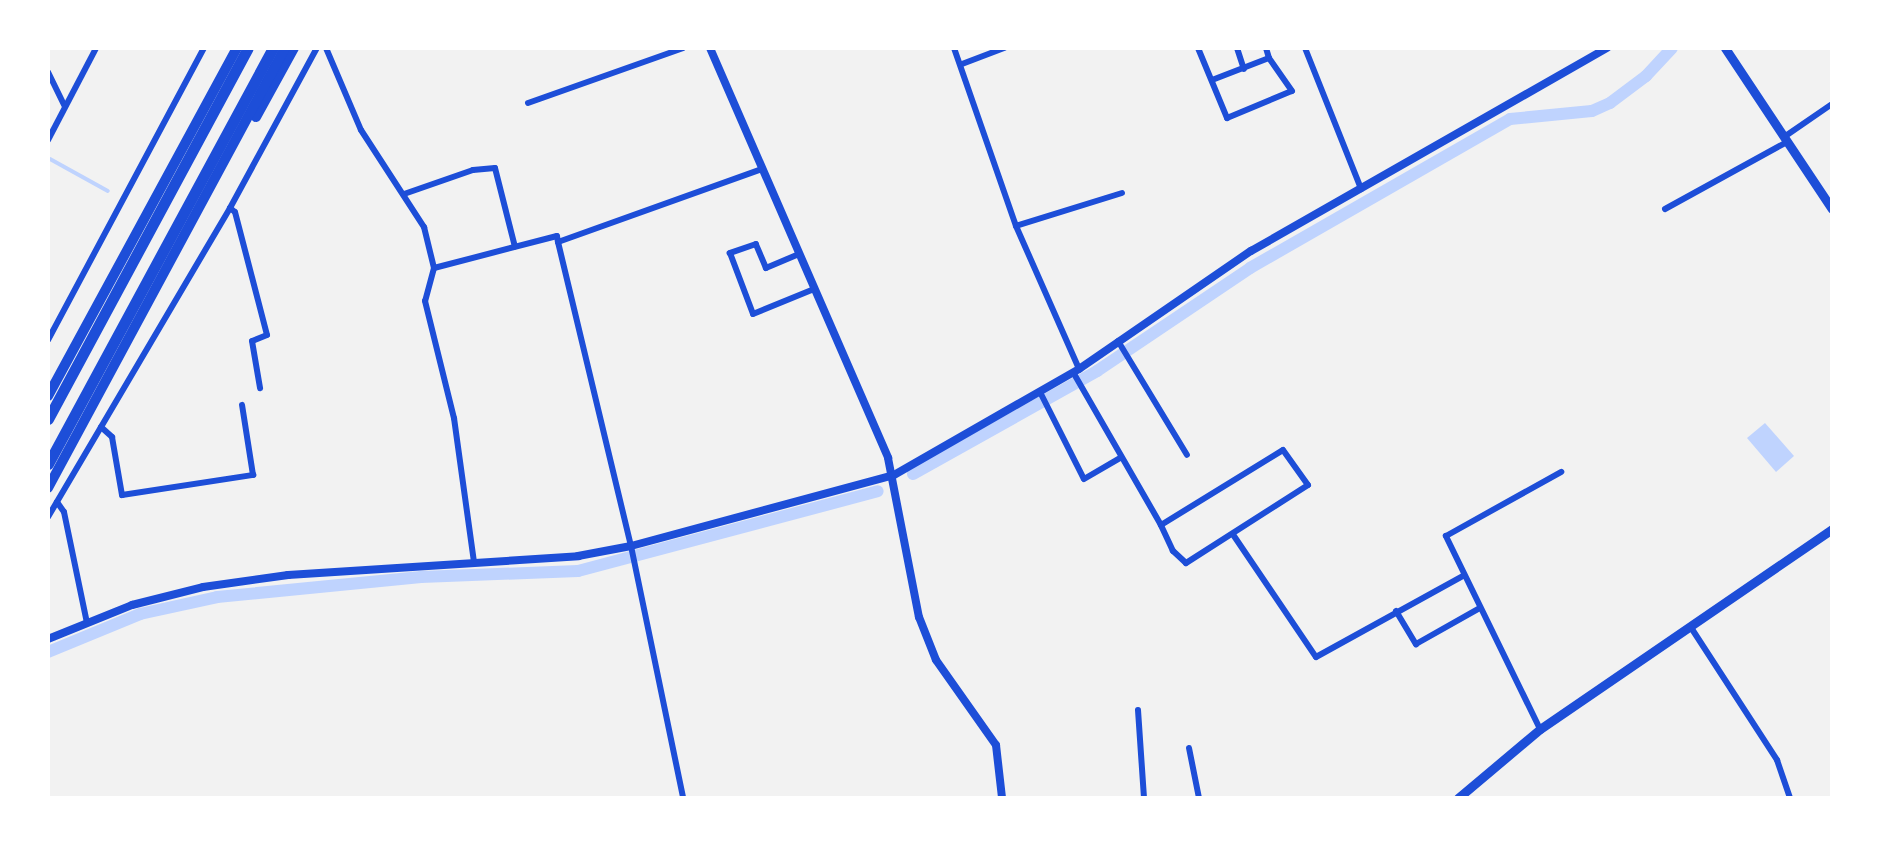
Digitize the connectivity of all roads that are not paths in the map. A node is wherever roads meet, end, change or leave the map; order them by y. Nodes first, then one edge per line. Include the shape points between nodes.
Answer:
1 (96, 48) edge
2 (204, 48) edge
3 (229, 48) edge
4 (237, 48) edge
5 (248, 48) edge
6 (273, 48) edge
7 (285, 48) edge
8 (294, 48) edge
9 (317, 48) edge
10 (326, 48) edge
11 (683, 48) edge
12 (710, 48) edge
13 (954, 48) edge
14 (1004, 48) edge
15 (1198, 48) edge
16 (1238, 48) edge
17 (1266, 48) edge
18 (1305, 48) edge
19 (1607, 48) edge
20 (1725, 48) edge
21 (1269, 58) junction
22 (962, 64) junction
23 (1244, 69) junction
24 (48, 72) edge
25 (1212, 80) junction
26 (528, 103) dead end
27 (1832, 104) edge
28 (65, 106) junction
29 (1786, 139) junction
30 (48, 140) edge
31 (762, 169) junction
32 (1362, 189) junction
33 (1122, 193) dead end
34 (404, 194) junction
35 (230, 208) junction
36 (1665, 209) dead end
37 (1832, 210) edge
38 (1016, 226) junction
39 (136, 237) junction
40 (558, 242) junction
41 (515, 247) junction
42 (799, 254) junction
43 (171, 264) junction
44 (434, 268) junction
45 (814, 289) junction
46 (48, 340) edge
47 (1118, 341) junction
48 (1076, 371) junction
49 (260, 388) dead end
50 (1040, 392) junction
51 (48, 396) edge
52 (242, 405) dead end
53 (48, 419) edge
54 (101, 427) junction
55 (1187, 455) dead end
56 (1120, 458) junction
57 (48, 464) edge
58 (1561, 472) dead end
59 (894, 475) junction
60 (48, 488) edge
61 (57, 502) junction
62 (48, 517) edge
63 (1160, 525) junction
64 (1832, 529) edge
65 (1234, 536) junction
66 (631, 546) junction
67 (474, 562) junction
68 (1463, 576) junction
69 (1480, 608) junction
70 (1396, 611) junction
71 (87, 623) junction
72 (1690, 626) junction
73 (48, 639) edge
74 (1138, 710) dead end
75 (1540, 729) junction
76 (1190, 748) dead end
77 (683, 798) edge
78 (1002, 798) edge
79 (1144, 798) edge
80 (1199, 798) edge
81 (1458, 798) edge
82 (1790, 798) edge

1 - 28 street
2 - 46 street
3 - 39 highway
4 - 39 highway
5 - 53 highway
6 - 57 highway
7 - 43 highway
8 - 43 highway
9 - 35 street
10 - 34 street via 361,130
11 - 26 street
12 - 31 street
13 - 22 street
14 - 22 street
15 - 25 street
16 - 23 street
17 - 21 street
18 - 32 street
19 - 32 street
20 - 29 main road
21 - 23 street
21 - 25 street via 1292,90 1228,118
22 - 38 street
23 - 25 street
24 - 28 street
27 - 29 street
28 - 30 street
29 - 36 street
29 - 37 main road
31 - 40 street
31 - 42 street
32 - 47 street via 1251,251
33 - 38 street
34 - 41 street via 495,168
34 - 44 street via 424,226
35 - 49 street via 267,335 252,341
35 - 54 street
38 - 48 street
39 - 51 highway
40 - 41 street via 557,236
40 - 66 street
41 - 44 street
42 - 45 street
42 - 45 street via 766,268 756,244 730,253 753,314
43 - 60 highway
44 - 67 street via 425,302 454,418
45 - 59 street
47 - 48 street
47 - 55 street
48 - 50 street
48 - 56 street
50 - 56 street via 1084,479
50 - 59 street
52 - 54 street via 253,475 122,496 112,438
54 - 61 street
56 - 63 street
58 - 68 street via 1446,536
59 - 66 street
59 - 78 street via 919,617 936,660 996,745
61 - 62 street
61 - 71 street
63 - 65 street via 1186,563
63 - 65 street via 1283,450 1308,486
64 - 72 main road
65 - 70 street via 1316,657
66 - 67 street
66 - 77 street
67 - 71 street via 203,586
68 - 69 street
68 - 70 street
69 - 70 street via 1416,644
69 - 75 street
71 - 73 street
72 - 75 main road
72 - 82 street via 1777,760
74 - 79 street
75 - 81 main road
76 - 80 street

